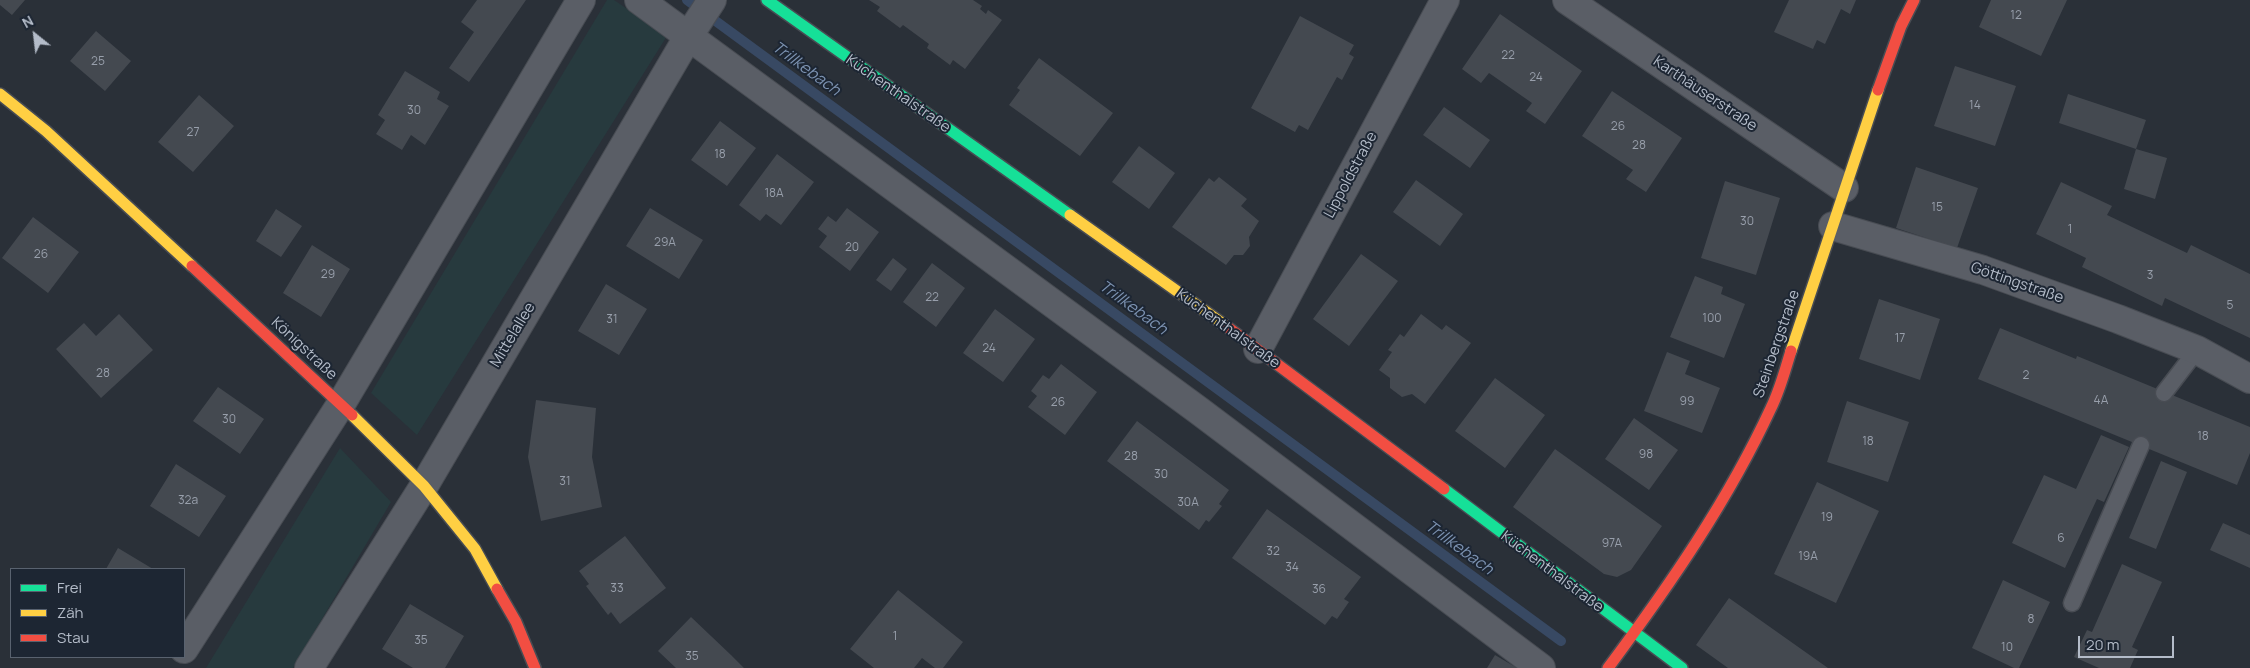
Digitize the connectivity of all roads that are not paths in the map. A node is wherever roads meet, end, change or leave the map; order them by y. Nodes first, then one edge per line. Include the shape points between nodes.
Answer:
1 (581, 0) edge
2 (639, 0) edge
3 (712, 0) edge
4 (767, 0) edge
5 (1445, 0) edge
6 (1567, 0) edge
7 (1914, 0) edge
8 (688, 37) junction
9 (0, 94) edge
10 (1844, 188) junction
11 (1833, 226) junction
12 (1258, 349) junction
13 (2197, 350) junction
14 (2250, 379) edge
15 (2164, 393) dead end
16 (341, 404) junction
17 (2141, 445) dead end
18 (424, 486) junction
19 (2072, 603) dead end
20 (1633, 634) junction
21 (185, 647) edge
22 (309, 668) edge
23 (535, 668) edge
24 (1541, 668) edge
25 (1608, 668) edge
26 (1682, 668) edge

1 - 16 street
2 - 8 street
3 - 8 street, Mittelallee
4 - 12 street, Küchenthalstraße
5 - 12 street, Lippoldstraße
6 - 10 street, Karthäuserstraße
7 - 10 street, Steinbergstraße via 1901,26
8 - 18 street, Mittelallee
8 - 24 street via 1198,410
9 - 16 street, Königstraße via 46,131
10 - 11 street, Steinbergstraße
11 - 13 street, Göttingstraße via 1983,270
11 - 20 street, Steinbergstraße via 1772,407 1718,509
12 - 20 street, Küchenthalstraße
13 - 14 street, Göttingstraße
13 - 15 lane
16 - 18 street, Königstraße
16 - 21 street
17 - 19 lane
18 - 22 street, Mittelallee
18 - 23 street, Königstraße via 475,549 516,622
20 - 25 street, Steinbergstraße
20 - 26 street, Küchenthalstraße

